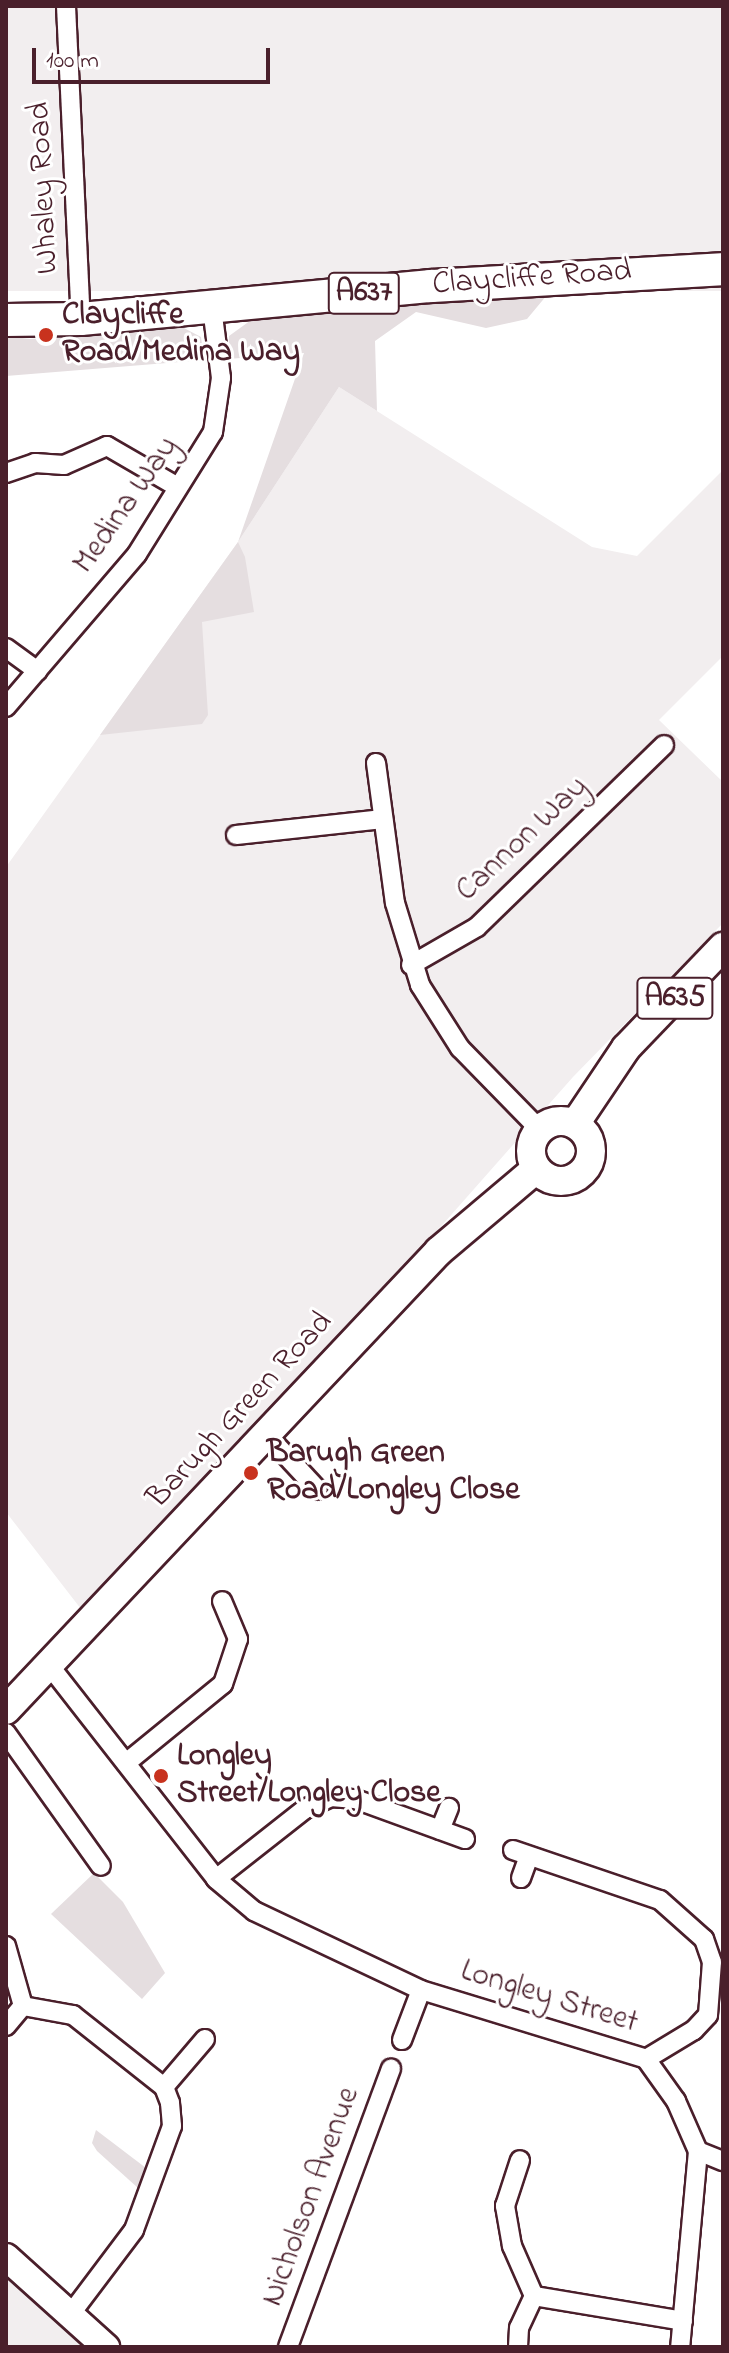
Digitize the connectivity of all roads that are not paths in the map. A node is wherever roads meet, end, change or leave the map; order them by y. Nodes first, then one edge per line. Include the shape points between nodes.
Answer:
1 (66, 6) edge
2 (723, 269) edge
3 (212, 308) junction
4 (81, 319) junction
5 (6, 320) edge
6 (6, 473) edge
7 (176, 486) junction
8 (6, 648) edge
9 (38, 671) junction
10 (6, 707) edge
11 (664, 745) dead end
12 (376, 763) dead end
13 (383, 819) junction
14 (236, 835) dead end
15 (723, 947) edge
16 (411, 965) junction
17 (575, 1124) junction
18 (540, 1130) junction
19 (536, 1169) junction
20 (266, 1434) junction
21 (318, 1490) dead end
22 (222, 1601) dead end
23 (49, 1665) junction
24 (6, 1710) edge
25 (6, 1733) edge
26 (126, 1763) junction
27 (449, 1808) dead end
28 (440, 1830) junction
29 (465, 1839) dead end
30 (101, 1866) dead end
31 (521, 1878) dead end
32 (216, 1879) junction
33 (6, 1946) edge
34 (421, 1990) junction
35 (23, 2006) junction
36 (6, 2026) edge
37 (205, 2039) dead end
38 (402, 2040) dead end
39 (646, 2059) junction
40 (391, 2068) dead end
41 (164, 2087) junction
42 (698, 2151) junction
43 (520, 2160) dead end
44 (723, 2161) edge
45 (6, 2257) edge
46 (534, 2296) junction
47 (70, 2315) junction
48 (683, 2321) junction
49 (106, 2347) edge
50 (288, 2347) edge
51 (518, 2347) edge
52 (680, 2347) edge

1 - 4 street, Whaley Road
2 - 3 highway, Claycliffe Road / A637 via 604,273
3 - 4 highway, Claycliffe Road / A637
3 - 7 street, Medina Way via 221,378 218,413 207,441
4 - 5 highway, Claycliffe Road / A637
6 - 7 street via 35,463 64,465 88,450 107,446
7 - 9 street, Medina Way via 137,554
8 - 9 street
9 - 10 street, Medina Way
11 - 16 street, Cannon Way via 477,927
12 - 13 street
13 - 14 street
13 - 16 street via 395,903
15 - 17 main road, A635 via 626,1048
16 - 18 street via 460,1048
17 - 18 main road via 559,1121
17 - 19 main road via 592,1147 581,1174 557,1182
18 - 19 main road via 530,1151
19 - 20 main road, Barugh Green Road via 439,1251
20 - 21 street
20 - 23 main road, Barugh Green Road
22 - 26 street via 238,1639 223,1684
23 - 24 main road, Barugh Green Road
23 - 26 street, Longley Street
25 - 30 street
26 - 32 street, Longley Street
27 - 28 street
28 - 29 street
28 - 32 street via 355,1799 331,1797 305,1809
31 - 39 street via 521,1853 660,1900 704,1939 712,1962 708,2015 694,2030
32 - 34 street, Longley Street via 254,1911 303,1938
33 - 35 street
34 - 38 street, Longley Street
34 - 39 street, Longley Street
35 - 36 street
35 - 41 street via 73,2015
37 - 41 street
39 - 42 street, Longley Street via 676,2101
40 - 50 street, Nicholson Avenue
41 - 47 street via 172,2126 134,2230
42 - 44 street
42 - 48 street, Longley Street
43 - 46 street via 505,2206 512,2246
45 - 47 street
46 - 48 street
46 - 51 street via 519,2328
47 - 49 street
48 - 52 street, Longley Street

